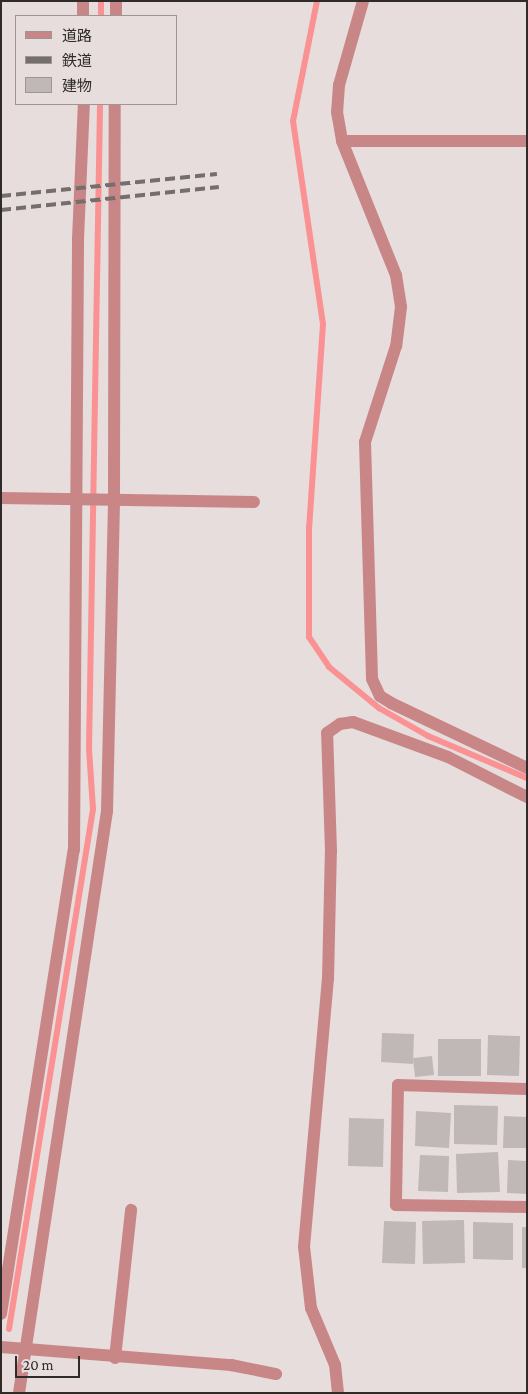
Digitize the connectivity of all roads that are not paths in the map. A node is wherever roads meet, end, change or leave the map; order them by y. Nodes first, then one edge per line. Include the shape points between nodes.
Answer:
1 (83, 1) edge
2 (116, 1) edge
3 (363, 1) edge
4 (83, 15) edge
5 (116, 15) edge
6 (84, 105) edge
7 (115, 105) edge
8 (342, 141) junction
9 (527, 141) edge
10 (1, 498) edge
11 (78, 499) junction
12 (112, 500) junction
13 (254, 502) dead end
14 (527, 768) edge
15 (527, 797) edge
16 (527, 1088) edge
17 (527, 1207) edge
18 (131, 1210) dead end
19 (1, 1314) edge
20 (1, 1346) edge
21 (26, 1351) junction
22 (115, 1358) junction
23 (276, 1374) dead end
24 (20, 1393) edge
25 (338, 1393) edge

1 - 4 street
2 - 5 street
3 - 8 street via 339,85 337,112
6 - 11 street via 78,239
7 - 12 street
8 - 9 street
8 - 14 street via 396,275 401,307 396,346 365,442 372,679 380,696 391,703
10 - 11 street
11 - 12 street
11 - 19 street via 74,850
12 - 13 street
12 - 21 street via 107,811
15 - 25 street via 448,757 353,722 340,724 326,734 331,851 328,979 304,1247 311,1308 335,1365
16 - 17 street via 398,1085 396,1204
18 - 22 street
20 - 21 street
21 - 22 street
21 - 24 street
22 - 23 street via 231,1364

